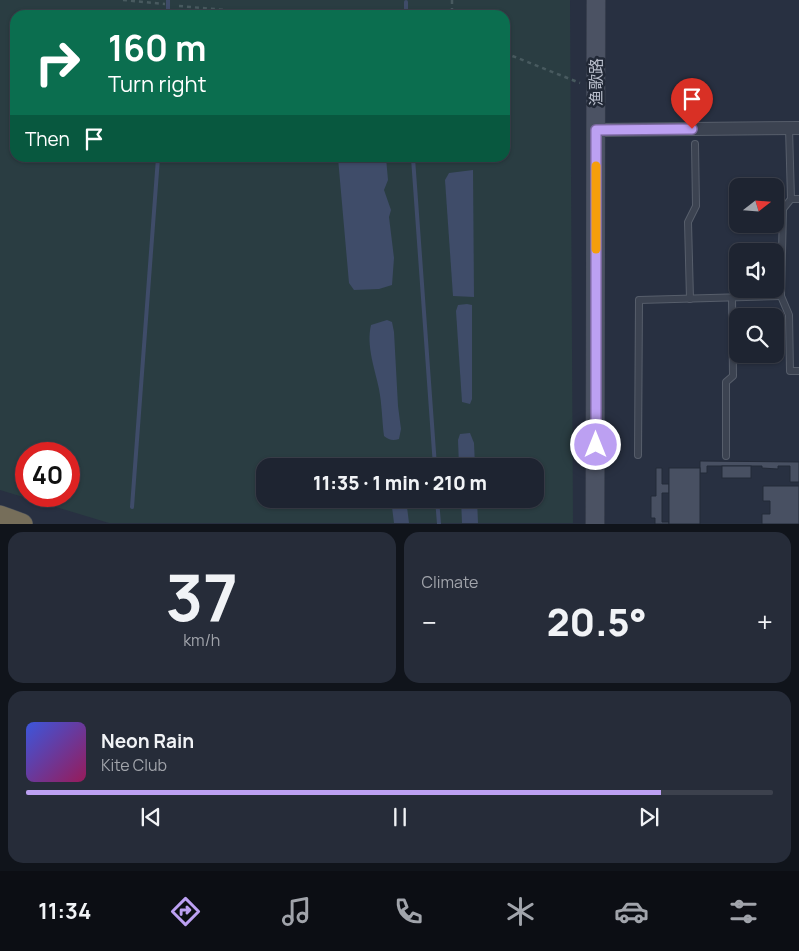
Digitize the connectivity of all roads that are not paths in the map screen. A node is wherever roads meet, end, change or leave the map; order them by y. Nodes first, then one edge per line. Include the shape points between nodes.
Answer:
1 (596, 0) edge
2 (794, 128) edge
3 (596, 130) junction
4 (695, 144) dead end
5 (791, 199) junction
6 (799, 199) edge
7 (782, 243) edge
8 (732, 298) joint
9 (782, 298) edge
10 (690, 299) junction
11 (799, 370) edge
12 (638, 455) dead end
13 (726, 456) dead end
14 (0, 516) edge
15 (22, 524) edge
16 (595, 524) edge

1 - 3 street, 渔歌路
2 - 3 street
2 - 5 lane
3 - 16 street, 渔歌路
4 - 10 lane via 696,206 688,222
5 - 6 lane
5 - 7 lane via 783,209
8 - 10 lane
8 - 13 lane via 733,376 726,382
9 - 11 lane via 789,315 790,371
10 - 12 lane via 639,300
14 - 15 highway

